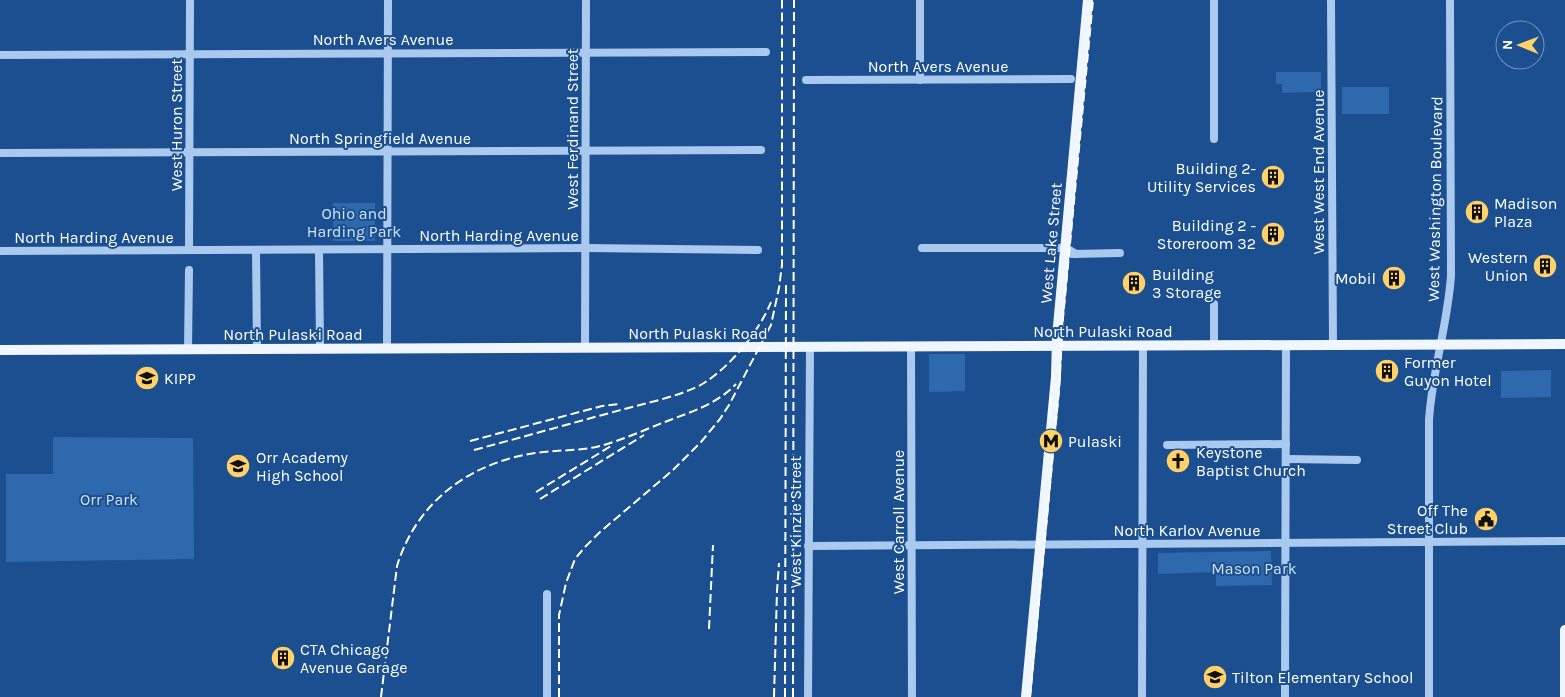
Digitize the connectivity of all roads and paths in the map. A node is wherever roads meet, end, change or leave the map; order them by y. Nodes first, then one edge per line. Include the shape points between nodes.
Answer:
1 (190, 0) edge
2 (388, 0) edge
3 (586, 0) edge
4 (920, 0) edge
5 (1088, 0) edge
6 (1214, 0) edge
7 (1332, 0) edge
8 (1450, 0) edge
9 (586, 52) junction
10 (766, 52) dead end
11 (388, 53) junction
12 (190, 54) junction
13 (0, 55) edge
14 (1082, 74) junction
15 (1071, 79) junction
16 (806, 80) dead end
17 (920, 80) junction
18 (1080, 86) junction
19 (1214, 138) dead end
20 (761, 150) dead end
21 (586, 151) junction
22 (189, 152) junction
23 (388, 152) junction
24 (0, 153) edge
25 (585, 248) junction
26 (922, 248) dead end
27 (388, 249) junction
28 (189, 250) junction
29 (256, 250) junction
30 (319, 250) junction
31 (758, 250) dead end
32 (0, 252) edge
33 (1069, 252) junction
34 (1120, 253) dead end
35 (189, 270) dead end
36 (1214, 304) dead end
37 (1440, 344) junction
38 (1565, 344) edge
39 (1214, 345) junction
40 (1286, 345) junction
41 (1332, 345) junction
42 (911, 346) junction
43 (1057, 346) junction
44 (1143, 346) junction
45 (585, 348) junction
46 (810, 348) junction
47 (257, 349) junction
48 (320, 349) junction
49 (387, 349) junction
50 (0, 350) edge
51 (188, 350) junction
52 (1286, 444) junction
53 (1167, 445) dead end
54 (1286, 459) junction
55 (1357, 460) dead end
56 (1565, 541) edge
57 (1428, 542) junction
58 (1286, 543) junction
59 (1040, 544) junction
60 (1143, 544) junction
61 (912, 545) junction
62 (808, 546) junction
63 (547, 594) dead end
64 (1565, 630) edge
65 (547, 697) edge
66 (808, 697) edge
67 (912, 697) edge
68 (1020, 697) edge
69 (1026, 697) edge
70 (1032, 697) edge
71 (1142, 697) edge
72 (1285, 697) edge
73 (1429, 697) edge
74 (1565, 697) edge

1 - 12 street, West Huron Street
2 - 11 street
3 - 9 street, West Ferdinand Street
4 - 17 street
5 - 14 main road, West Lake Street
6 - 19 street
7 - 41 street, West West End Avenue
8 - 37 street, West Washington Boulevard via 1451,275
9 - 10 street, North Avers Avenue
9 - 11 street, North Avers Avenue
9 - 21 street, West Ferdinand Street
11 - 12 street, North Avers Avenue
11 - 23 street
12 - 13 street, North Avers Avenue
12 - 22 street, West Huron Street
14 - 15 street, North Avers Avenue
14 - 18 main road, West Lake Street
15 - 17 street, North Avers Avenue
15 - 18 street
16 - 17 street, North Avers Avenue
18 - 33 main road, West Lake Street
20 - 21 street, North Springfield Avenue
21 - 23 street, North Springfield Avenue
21 - 25 street, West Ferdinand Street
22 - 23 street, North Springfield Avenue
22 - 24 street, North Springfield Avenue
22 - 28 street, West Huron Street
23 - 27 street
25 - 27 street, North Harding Avenue
25 - 31 street, North Harding Avenue
25 - 45 street, West Ferdinand Street
26 - 33 street via 1055,248
27 - 30 street, North Harding Avenue
27 - 49 street
28 - 29 street, North Harding Avenue
28 - 32 street, North Harding Avenue
29 - 30 street, North Harding Avenue
29 - 47 street
30 - 48 street
33 - 34 street
33 - 43 main road, West Lake Street
35 - 51 street
36 - 39 street
37 - 38 main road, North Pulaski Road
37 - 41 main road, North Pulaski Road
37 - 57 street, West Washington Boulevard via 1430,404
39 - 40 main road, North Pulaski Road
39 - 44 main road, North Pulaski Road
40 - 41 main road, North Pulaski Road
40 - 52 street
42 - 43 main road, North Pulaski Road
42 - 46 main road, North Pulaski Road
42 - 61 street, West Carroll Avenue
43 - 44 main road, North Pulaski Road
43 - 59 main road, West Lake Street
44 - 60 street
45 - 46 main road, North Pulaski Road
45 - 49 main road, North Pulaski Road
46 - 62 street, West Kinzie Street
47 - 48 main road, North Pulaski Road
47 - 51 main road, North Pulaski Road
48 - 49 main road, North Pulaski Road
50 - 51 main road, North Pulaski Road
52 - 53 street
52 - 54 street
54 - 55 street
54 - 58 street
56 - 57 street, North Karlov Avenue
57 - 58 street, North Karlov Avenue
57 - 73 street, West Washington Boulevard
58 - 60 street, North Karlov Avenue
58 - 72 street
59 - 60 street, North Karlov Avenue
59 - 61 street, North Karlov Avenue
59 - 68 main road, West Lake Street
59 - 69 main road, West Lake Street
59 - 70 main road, West Lake Street
60 - 71 street
61 - 62 street, North Karlov Avenue
61 - 67 street, West Carroll Avenue
62 - 66 street, West Kinzie Street
63 - 65 street
64 - 74 main road

